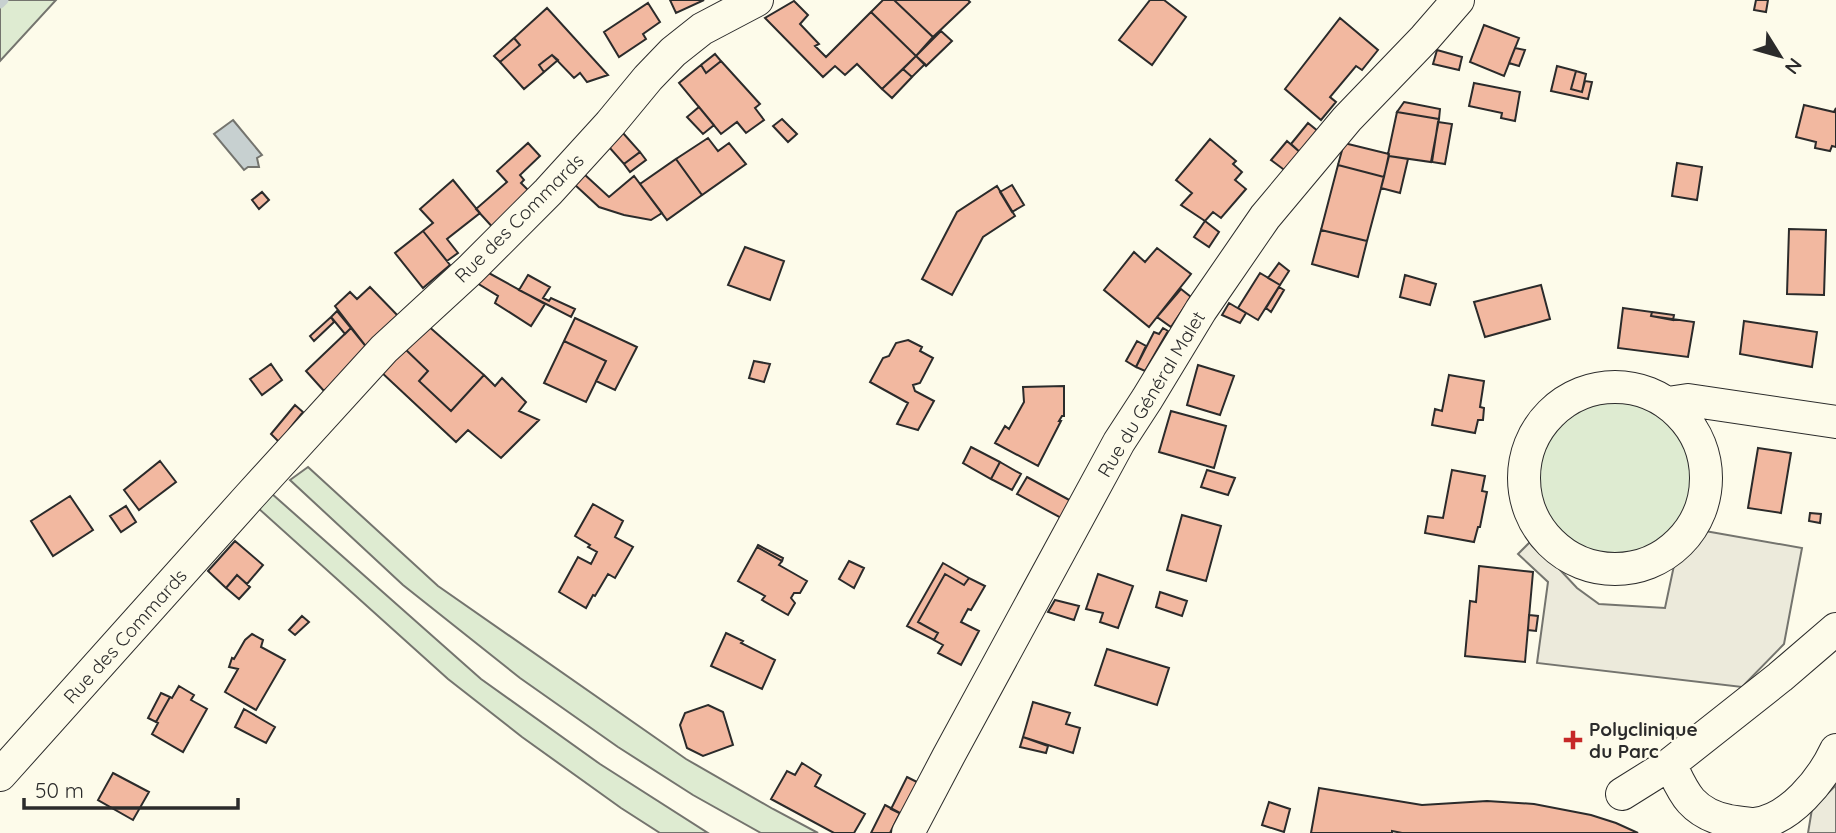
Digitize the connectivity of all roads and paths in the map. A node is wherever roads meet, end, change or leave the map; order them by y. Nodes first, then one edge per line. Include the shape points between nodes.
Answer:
1 (757, 0) edge
2 (1458, 0) edge
3 (1668, 403) junction
4 (1836, 422) edge
5 (1836, 629) edge
6 (1836, 750) edge
7 (1670, 764) junction
8 (0, 775) edge
9 (1622, 794) dead end
10 (908, 833) edge

1 - 8 street, Rue des Commards via 702,29 673,52 548,192 384,349
2 - 10 street, Rue du Général Malet via 1347,119 1265,217 1201,310 1119,442
3 - 3 street via 1642,389 1612,386 1582,391 1556,407 1537,429 1525,457 1523,487 1531,516 1547,541 1572,559 1601,569 1631,568 1660,558 1684,538 1700,513 1707,482 1703,452 1690,424
3 - 4 street via 1688,400
5 - 7 street
6 - 7 street via 1817,782 1794,806 1755,824 1717,818 1698,808
7 - 9 street

